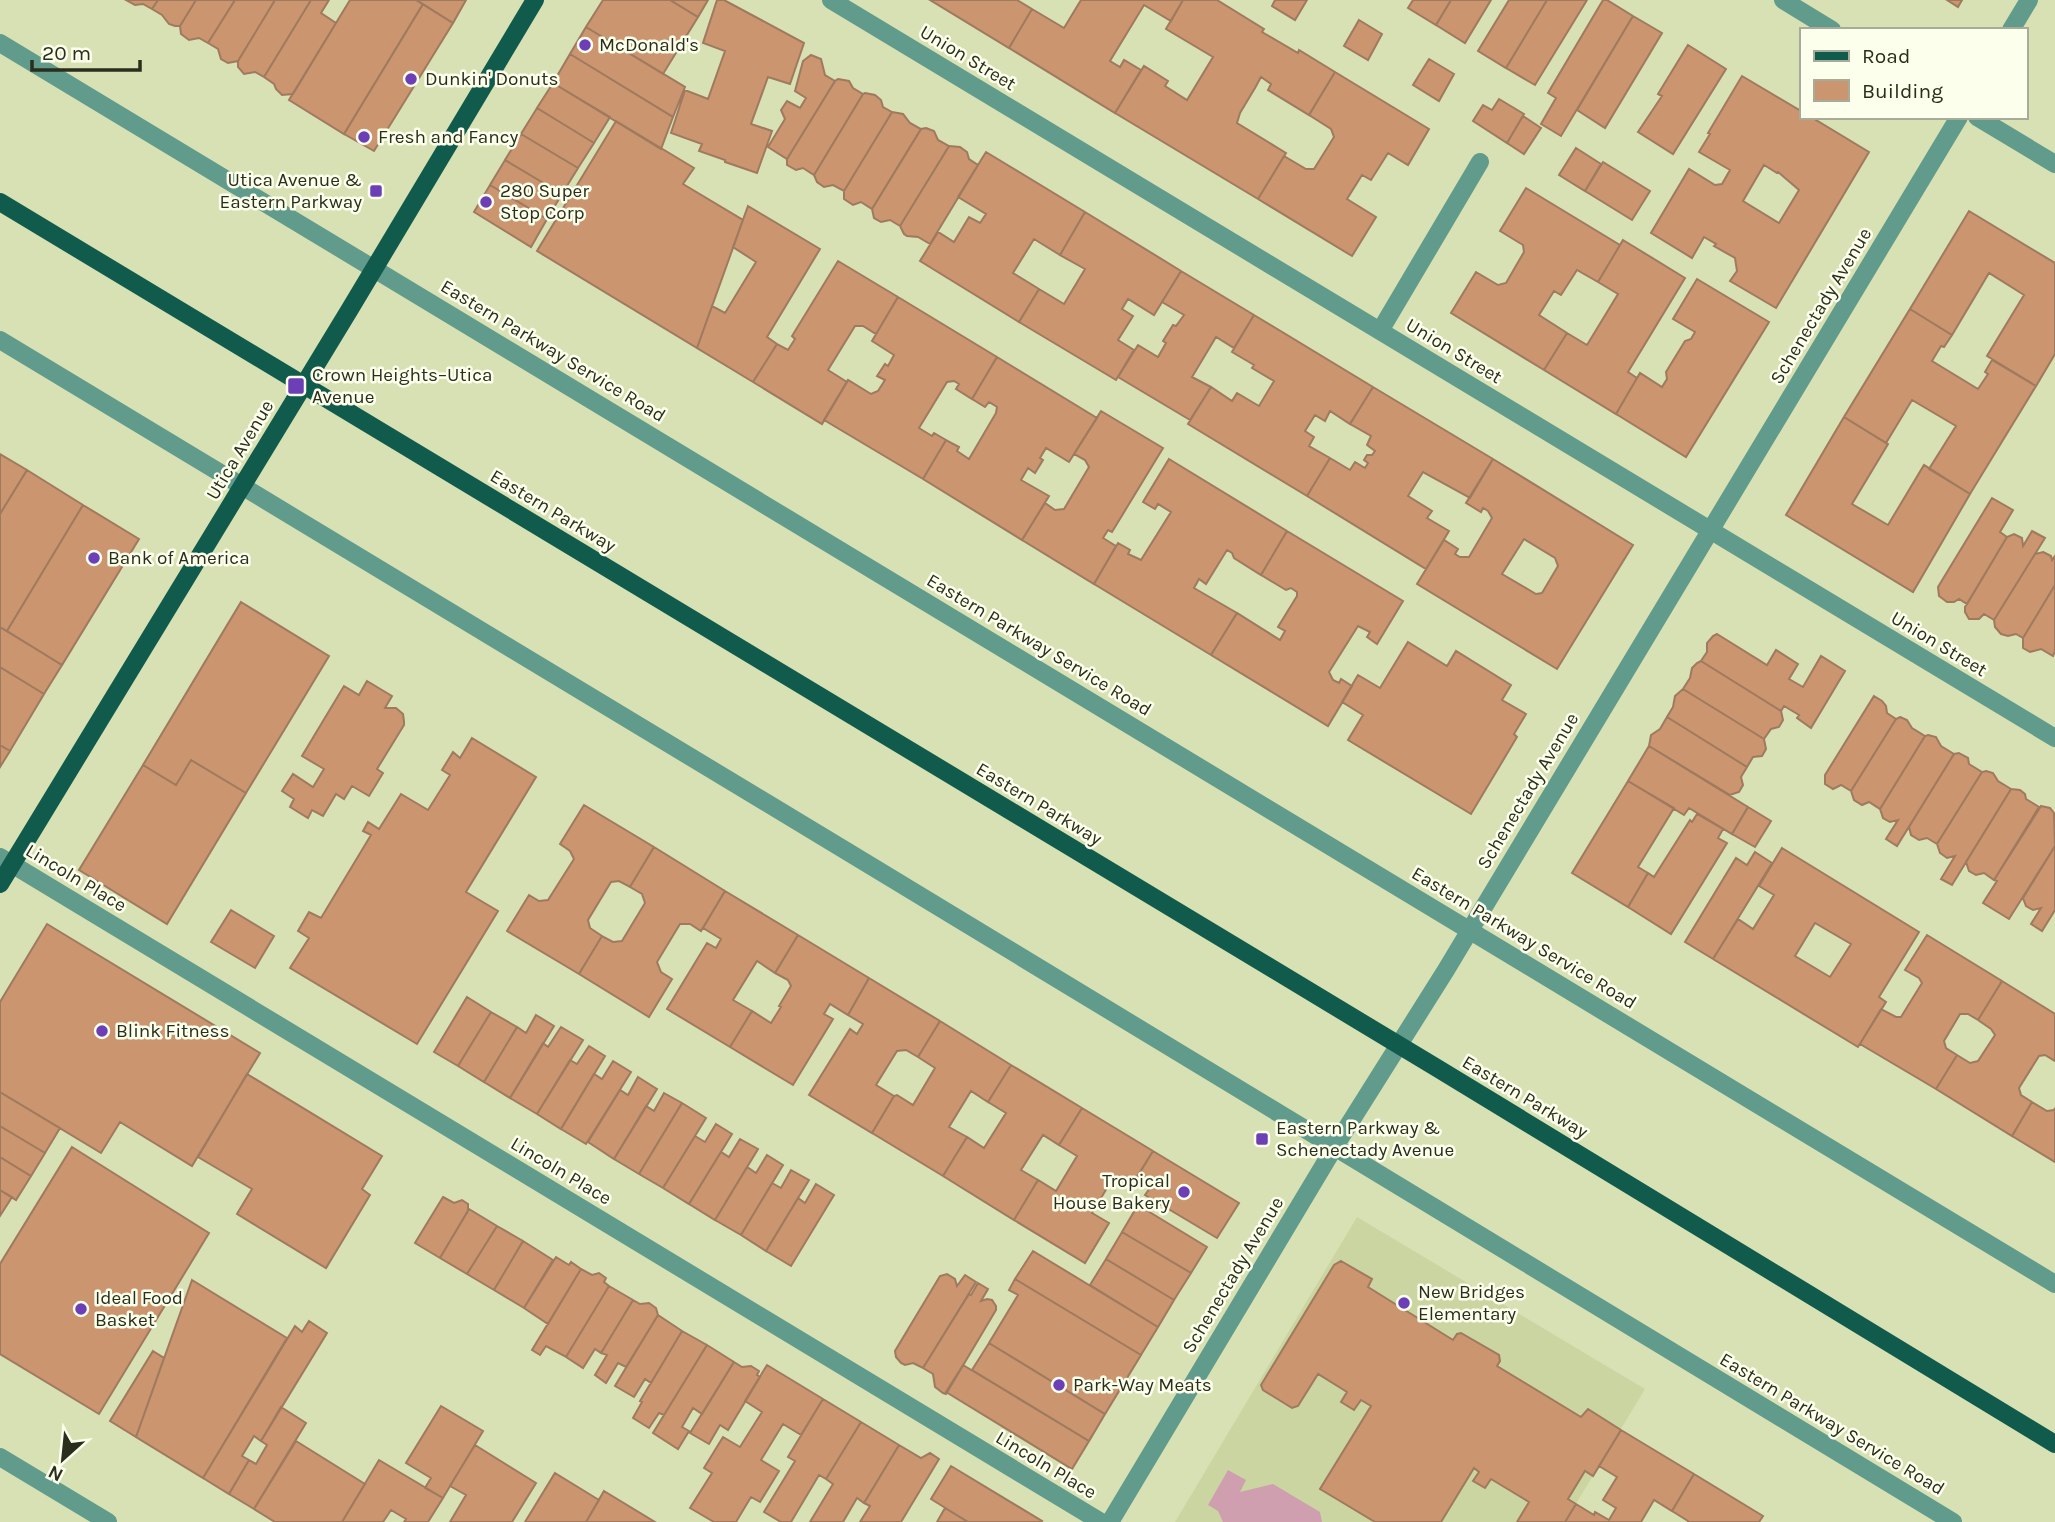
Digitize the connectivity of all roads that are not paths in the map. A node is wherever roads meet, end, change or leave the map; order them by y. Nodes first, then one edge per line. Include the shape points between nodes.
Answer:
1 (535, 0) edge
2 (831, 0) edge
3 (1783, 0) edge
4 (2029, 0) edge
5 (1829, 28) edge
6 (2012, 28) edge
7 (0, 43) edge
8 (1958, 119) edge
9 (1980, 119) edge
10 (1480, 162) dead end
11 (2055, 164) edge
12 (0, 202) edge
13 (374, 269) junction
14 (1380, 331) junction
15 (0, 340) edge
16 (305, 384) junction
17 (243, 486) junction
18 (1710, 530) junction
19 (2055, 738) edge
20 (6, 860) edge
21 (0, 884) edge
22 (1468, 930) junction
23 (1398, 1045) junction
24 (1334, 1148) junction
25 (2055, 1284) edge
26 (2055, 1444) edge
27 (0, 1457) edge
28 (108, 1522) edge
29 (1101, 1522) edge
30 (1110, 1522) edge
31 (1953, 1522) edge

1 - 13 main road, Utica Avenue
2 - 14 street, Union Street
3 - 5 street
4 - 6 street
7 - 13 street, Eastern Parkway Service Road
8 - 18 street, Schenectady Avenue
9 - 11 street
10 - 14 street
12 - 16 main road, Eastern Parkway
13 - 16 main road, Utica Avenue
13 - 22 street, Eastern Parkway Service Road
14 - 18 street, Union Street
15 - 17 street, Eastern Parkway Service Road
16 - 17 main road, Utica Avenue
16 - 23 main road, Eastern Parkway
17 - 20 main road, Utica Avenue
17 - 24 street, Eastern Parkway Service Road
18 - 19 street, Union Street
18 - 22 street, Schenectady Avenue
20 - 21 main road, Utica Avenue
20 - 29 street, Lincoln Place
22 - 23 street, Schenectady Avenue
22 - 25 street, Eastern Parkway Service Road
23 - 24 street, Schenectady Avenue
23 - 26 main road, Eastern Parkway
24 - 30 street, Schenectady Avenue
24 - 31 street, Eastern Parkway Service Road
27 - 28 street

